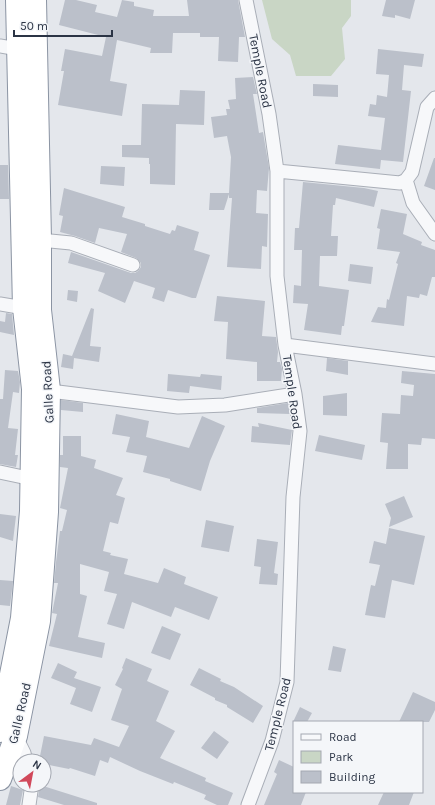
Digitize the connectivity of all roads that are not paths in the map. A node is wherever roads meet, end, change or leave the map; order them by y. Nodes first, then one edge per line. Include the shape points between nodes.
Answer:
1 (17, 0) edge
2 (35, 0) edge
3 (246, 0) edge
4 (9, 48) edge
5 (435, 98) edge
6 (277, 170) junction
7 (406, 180) junction
8 (435, 234) edge
9 (40, 240) junction
10 (133, 265) dead end
11 (0, 304) edge
12 (32, 309) junction
13 (286, 345) junction
14 (435, 364) edge
15 (41, 390) junction
16 (295, 394) junction
17 (0, 472) edge
18 (39, 481) junction
19 (11, 690) edge
20 (5, 733) edge
21 (24, 753) edge
22 (0, 779) edge
23 (31, 793) edge
24 (29, 805) edge
25 (248, 805) edge

1 - 4 highway, Galle Road
2 - 9 highway, Galle Road
3 - 6 street, Temple Road via 269,114
4 - 12 highway, Galle Road
5 - 7 street via 426,107 412,172
6 - 7 street via 400,183
6 - 13 street, Temple Road via 277,276
7 - 8 street via 412,203
9 - 10 street via 72,243
9 - 12 highway, Galle Road
11 - 12 street
12 - 15 highway, Galle Road
13 - 14 street
13 - 16 street, Temple Road
15 - 16 street via 178,407 225,405
15 - 18 highway, Galle Road
16 - 25 street, Temple Road via 300,431 293,497 287,682 272,741
17 - 18 street
18 - 19 highway, Galle Road via 47,512 39,621
19 - 20 highway, Galle Road
20 - 21 street
20 - 22 highway, Galle Road
23 - 24 street

